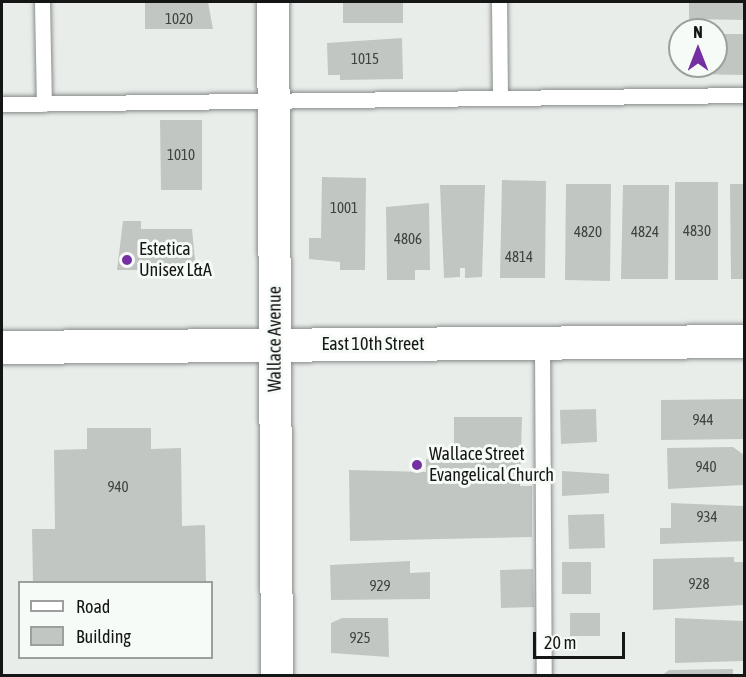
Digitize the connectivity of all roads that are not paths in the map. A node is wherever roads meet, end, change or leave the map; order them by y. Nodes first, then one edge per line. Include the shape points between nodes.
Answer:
1 (42, 2) edge
2 (273, 2) edge
3 (499, 2) edge
4 (744, 95) edge
5 (273, 99) junction
6 (500, 99) junction
7 (2, 104) edge
8 (44, 104) junction
9 (744, 341) edge
10 (542, 343) junction
11 (274, 345) junction
12 (2, 347) edge
13 (277, 675) edge
14 (544, 675) edge

1 - 8 lane
2 - 5 street, Wallace Avenue
3 - 6 lane
4 - 6 lane
5 - 6 lane
5 - 8 lane
5 - 11 street, Wallace Avenue
7 - 8 lane
9 - 10 main road, East 10th Street
10 - 11 main road, East 10th Street
10 - 14 lane
11 - 12 main road, East 10th Street
11 - 13 street, Wallace Avenue

